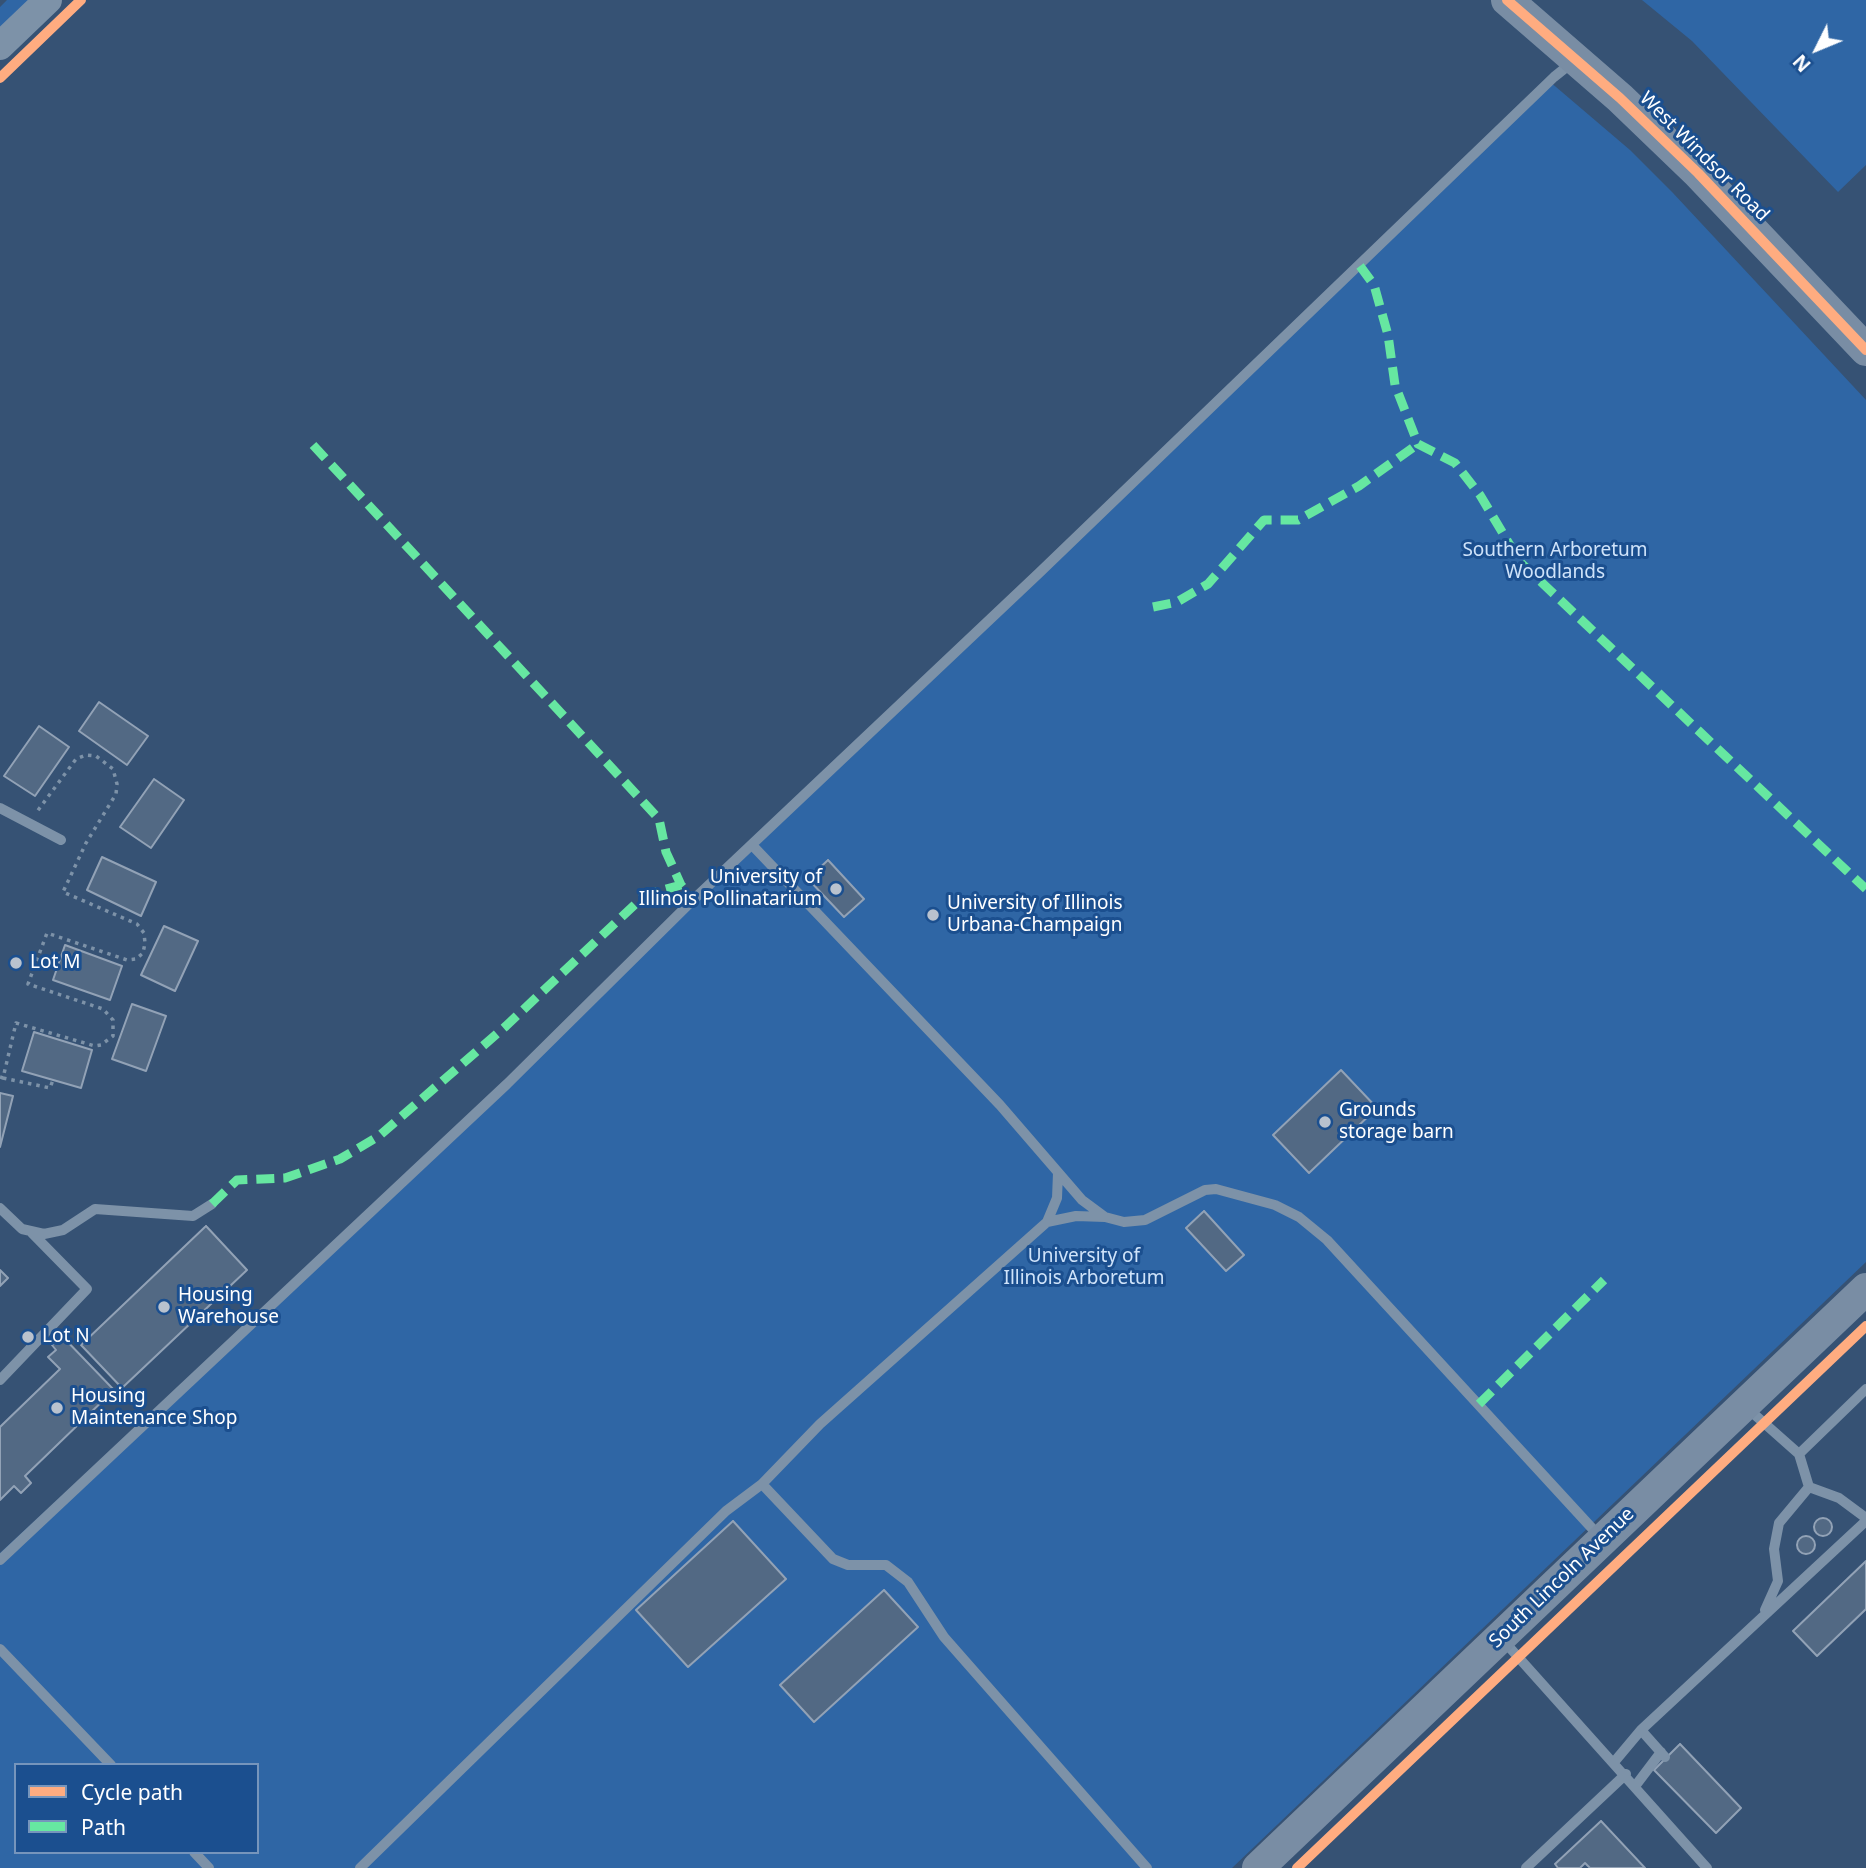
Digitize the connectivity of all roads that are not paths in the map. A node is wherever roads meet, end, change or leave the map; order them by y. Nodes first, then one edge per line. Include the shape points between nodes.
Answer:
1 (48, 0) edge
2 (1507, 0) edge
3 (0, 46) edge
4 (1576, 59) junction
5 (1866, 350) edge
6 (0, 808) edge
7 (61, 840) dead end
8 (752, 845) junction
9 (1058, 1173) junction
10 (212, 1203) dead end
11 (0, 1208) edge
12 (1105, 1217) junction
13 (1046, 1222) junction
14 (32, 1233) junction
15 (1866, 1289) edge
16 (0, 1380) edge
17 (1866, 1389) edge
18 (1744, 1405) junction
19 (1799, 1454) junction
20 (762, 1484) junction
21 (1809, 1487) junction
22 (1866, 1520) edge
23 (1602, 1540) junction
24 (0, 1560) edge
25 (1757, 1623) junction
26 (1500, 1637) junction
27 (0, 1649) edge
28 (1641, 1730) junction
29 (1615, 1762) junction
30 (109, 1763) edge
31 (1626, 1774) junction
32 (1636, 1786) junction
33 (196, 1854) edge
34 (209, 1868) edge
35 (360, 1868) edge
36 (1147, 1868) edge
37 (1258, 1868) edge
38 (1526, 1868) edge
39 (1707, 1868) edge

1 - 3 street
2 - 4 main road, West Windsor Road
4 - 5 main road, West Windsor Road via 1698,173
4 - 8 lane
6 - 7 lane
8 - 9 lane via 1000,1105
8 - 24 lane via 507,1084
9 - 12 lane
9 - 13 lane via 1057,1198
10 - 14 lane via 193,1216 95,1209 62,1230
11 - 14 lane
12 - 13 lane
12 - 23 lane via 1124,1222 1145,1220 1216,1189 1264,1201 1300,1217 1327,1240
13 - 20 lane via 820,1424
14 - 16 lane via 87,1289
15 - 18 main road, South Lincoln Avenue
17 - 19 lane
18 - 19 lane
18 - 23 main road, South Lincoln Avenue
19 - 21 lane
20 - 35 lane via 726,1511
20 - 36 lane via 833,1559 897,1571 944,1637
21 - 22 lane via 1839,1498
21 - 25 lane via 1779,1523 1774,1549 1779,1581
22 - 25 lane
23 - 26 main road, South Lincoln Avenue
25 - 28 lane
26 - 29 lane
26 - 37 main road, South Lincoln Avenue
27 - 30 lane
28 - 29 lane
28 - 32 lane via 1663,1755
29 - 31 lane
31 - 32 lane
31 - 38 lane
32 - 39 lane
33 - 34 lane

